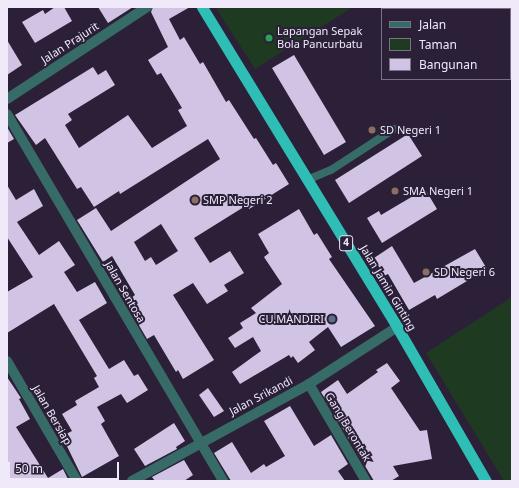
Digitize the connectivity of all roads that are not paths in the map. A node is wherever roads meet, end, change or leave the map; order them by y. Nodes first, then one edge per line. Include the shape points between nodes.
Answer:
1 (147, 7) edge
2 (202, 7) edge
3 (7, 99) edge
4 (7, 114) edge
5 (394, 129) dead end
6 (307, 180) junction
7 (397, 327) junction
8 (7, 361) edge
9 (309, 384) junction
10 (200, 442) junction
11 (77, 481) edge
12 (132, 481) edge
13 (223, 481) edge
14 (366, 481) edge
15 (486, 481) edge

1 - 3 street, Jalan Prajurit
2 - 6 highway, Jalan Jamin Ginting / 4
4 - 10 street, Jalan Sentosa
5 - 6 lane via 331,170
6 - 7 highway, Jalan Jamin Ginting / 4
7 - 9 street, Jalan Srikandi
7 - 15 highway, Jalan Jamin Ginting / 4
8 - 11 street, Jalan Bersiap
9 - 10 street, Jalan Srikandi
9 - 14 street, Gang Berontak
10 - 12 street, Jalan Srikandi
10 - 13 street, Jalan Sentosa

